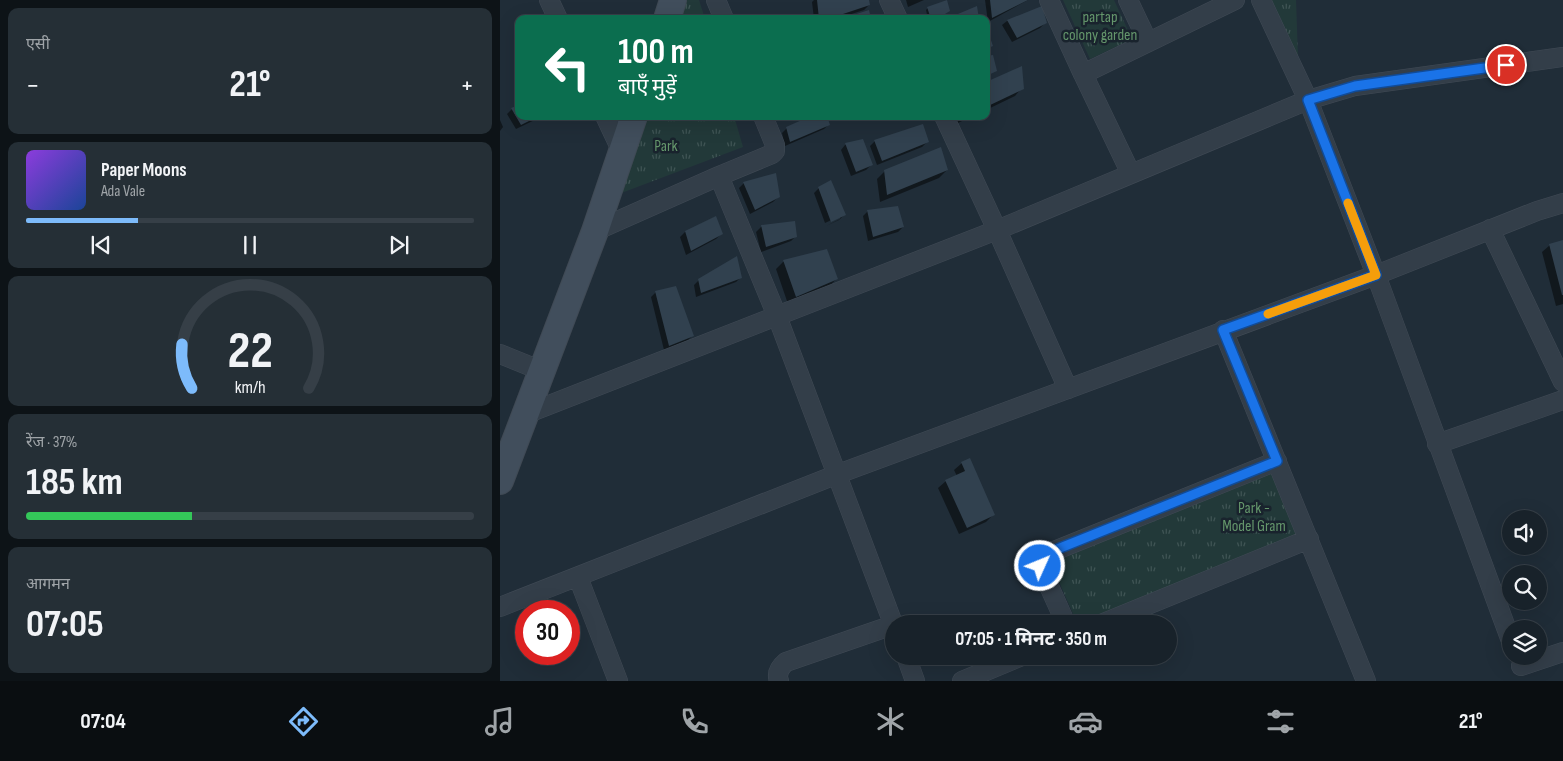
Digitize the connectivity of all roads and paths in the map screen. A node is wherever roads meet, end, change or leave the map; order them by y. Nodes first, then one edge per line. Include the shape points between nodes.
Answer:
1 (549, 0) edge
2 (673, 0) edge
3 (716, 0) edge
4 (889, 0) edge
5 (1048, 0) edge
6 (1128, 0) edge
7 (1235, 0) edge
8 (1261, 0) edge
9 (556, 15) edge
10 (668, 15) edge
11 (722, 15) edge
12 (896, 15) edge
13 (1148, 42) junction
14 (1563, 57) edge
15 (1083, 74) junction
16 (1308, 100) junction
17 (607, 120) edge
18 (633, 120) edge
19 (765, 120) edge
20 (946, 120) edge
21 (622, 152) junction
22 (1131, 174) junction
23 (719, 176) junction
24 (1563, 203) edge
25 (1490, 229) junction
26 (997, 230) junction
27 (595, 231) junction
28 (1376, 275) junction
29 (777, 316) junction
30 (1223, 330) junction
31 (500, 354) edge
32 (542, 371) junction
33 (1563, 382) edge
34 (1068, 389) junction
35 (1563, 400) edge
36 (526, 414) junction
37 (1437, 444) junction
38 (1277, 461) junction
39 (838, 474) junction
40 (500, 481) edge
41 (1309, 539) junction
42 (578, 577) junction
43 (500, 607) edge
44 (890, 615) edge
45 (1062, 615) edge
46 (1123, 615) edge
47 (1503, 620) edge
48 (885, 629) edge
49 (1563, 652) edge
50 (909, 665) edge
51 (1000, 665) edge
52 (1522, 668) edge
53 (618, 681) edge
54 (779, 681) edge
55 (915, 681) edge
56 (962, 681) edge
57 (1366, 681) edge

1 - 9 street
2 - 10 street
3 - 11 street
4 - 12 street
5 - 15 street
6 - 13 street
7 - 13 street
8 - 16 street
13 - 15 street
14 - 16 street via 1355,86
15 - 22 street
16 - 22 street
16 - 28 street
17 - 21 street
18 - 21 street
19 - 23 street via 775,151
20 - 26 street
21 - 27 street
22 - 26 street
23 - 27 street
23 - 29 street
24 - 25 street
25 - 28 street
25 - 33 street
26 - 29 street
26 - 34 street
27 - 32 street
28 - 30 street
28 - 37 street
29 - 36 street
29 - 39 street
30 - 34 street
30 - 38 street
31 - 32 street
32 - 36 street
34 - 39 street
35 - 37 street
36 - 40 street
37 - 47 street
38 - 41 street
38 - 45 street via 1044,555 1040,566
39 - 42 street
39 - 44 street
41 - 46 street
41 - 57 street
42 - 43 street
42 - 53 street
48 - 54 street via 786,662 778,671
49 - 52 street
50 - 55 street
51 - 56 street

